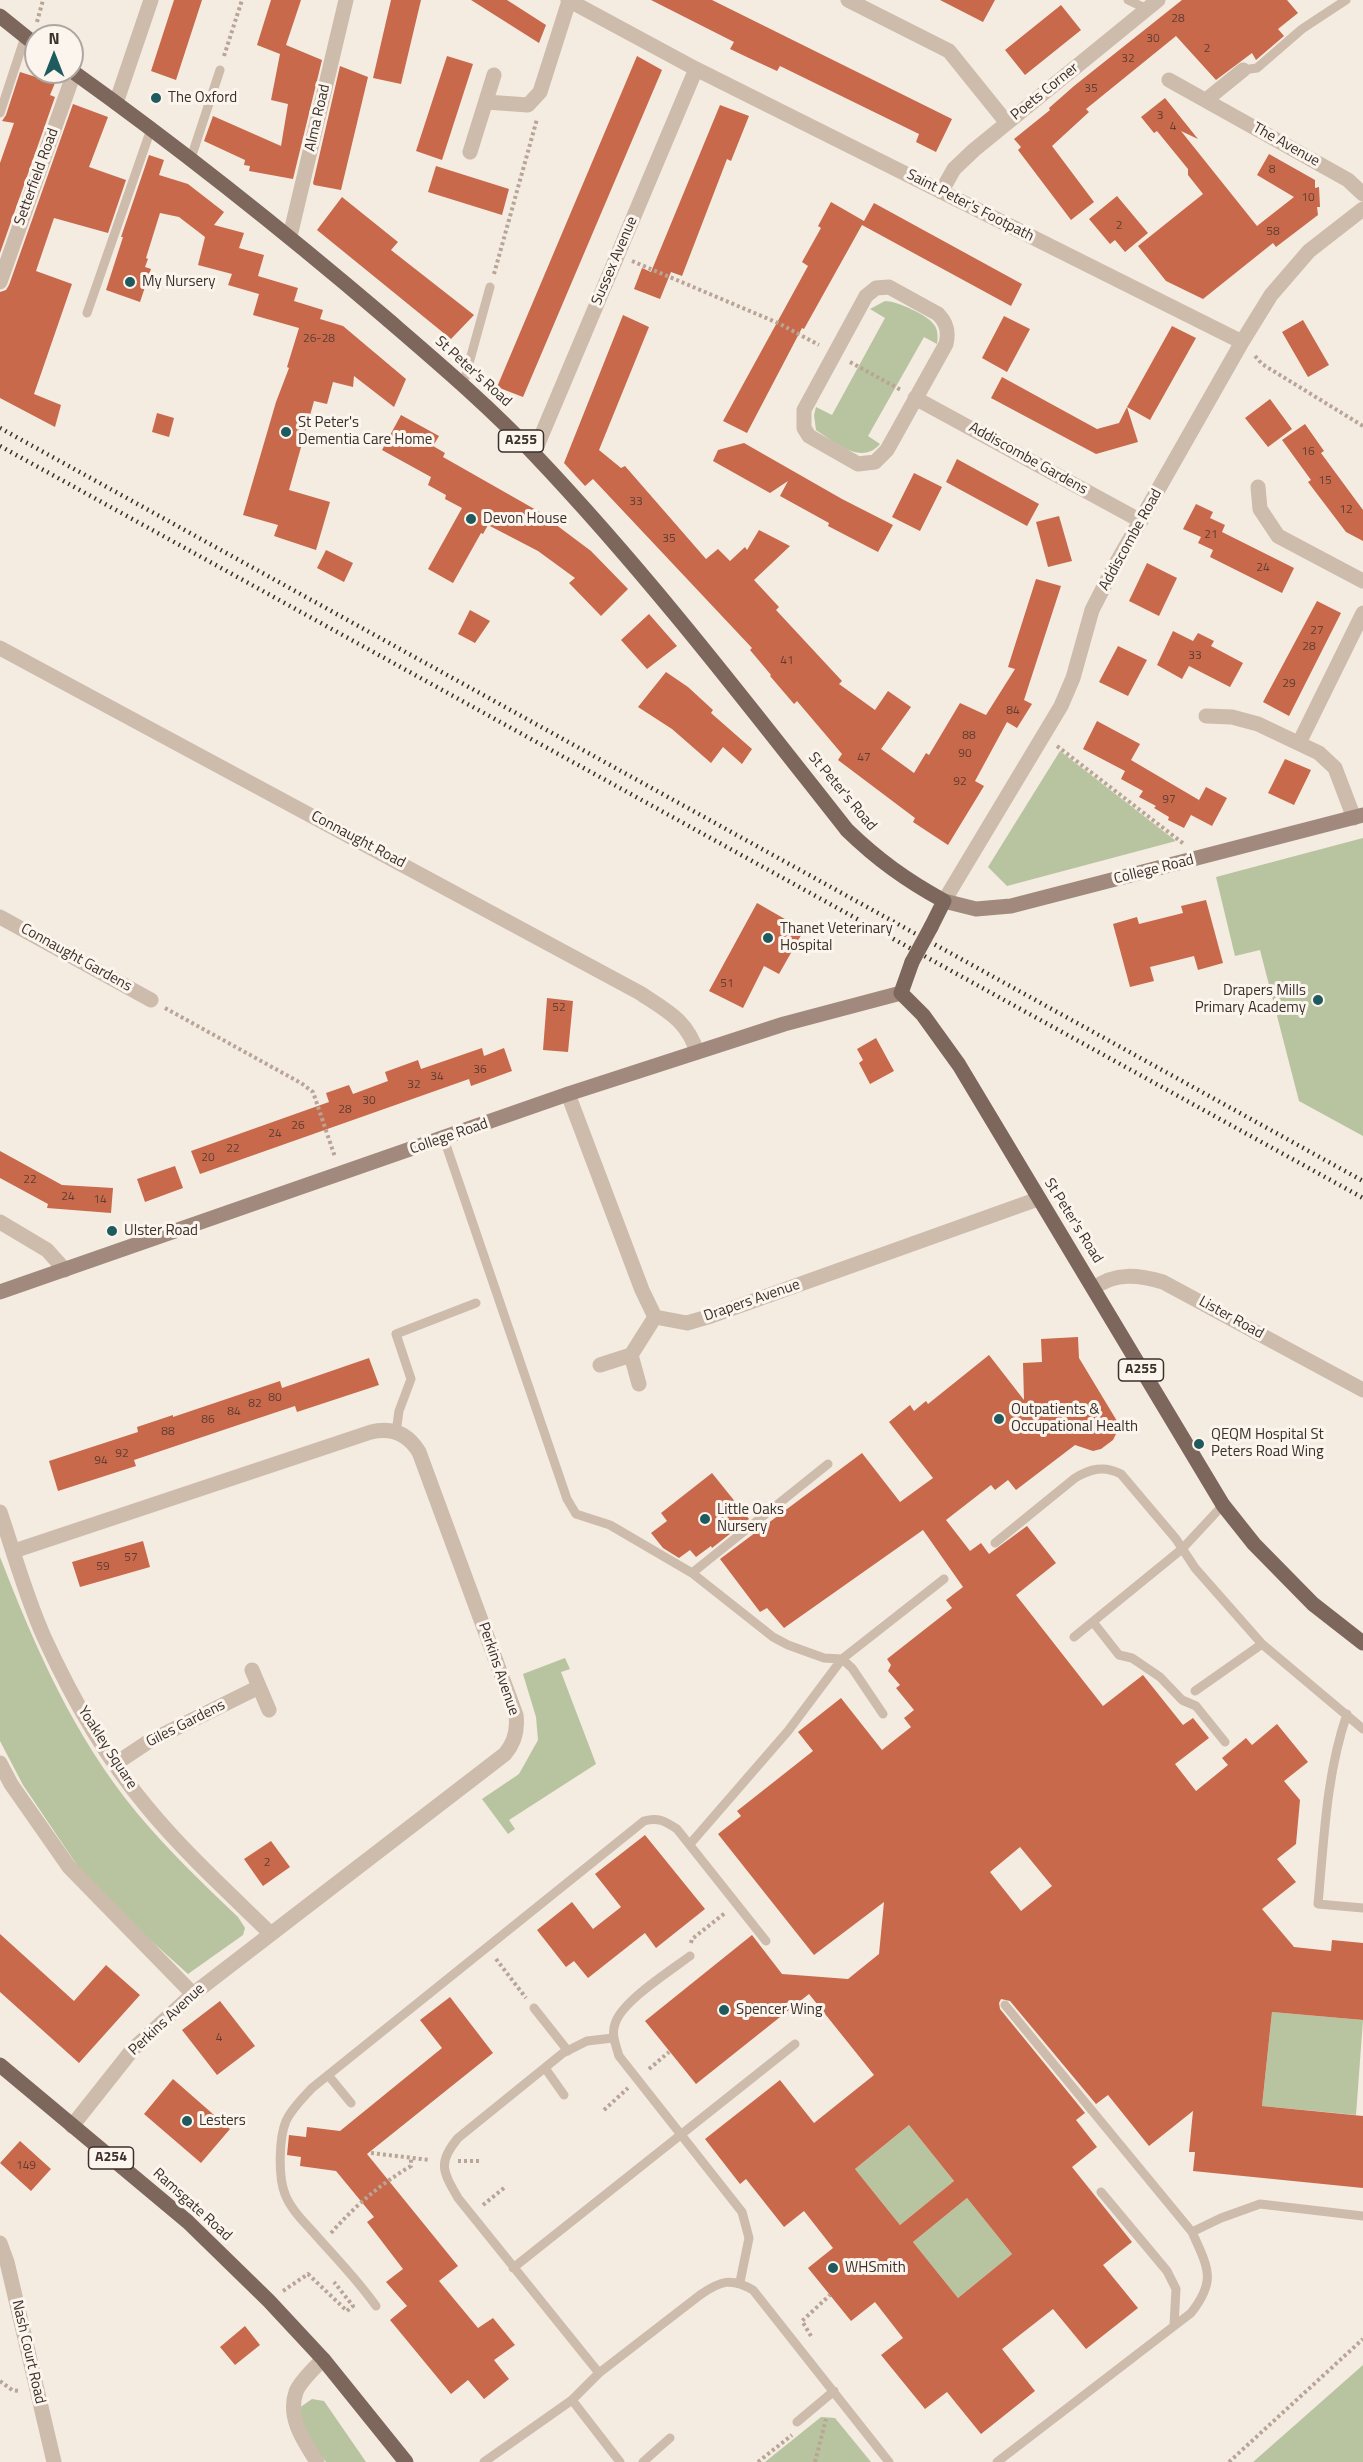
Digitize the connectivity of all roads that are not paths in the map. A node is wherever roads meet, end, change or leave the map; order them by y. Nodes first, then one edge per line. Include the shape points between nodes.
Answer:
1 (151, 0) edge
2 (346, 0) edge
3 (569, 0) edge
4 (848, 0) edge
5 (1128, 0) edge
6 (1346, 0) edge
7 (1153, 4) edge
8 (0, 16) edge
9 (24, 35) edge
10 (24, 57) edge
11 (696, 69) junction
12 (220, 70) road end
13 (1243, 70) joint
14 (494, 75) dead end
15 (84, 80) edge
16 (1169, 80) dead end
17 (69, 84) edge
18 (1206, 100) junction
19 (486, 102) junction
20 (116, 103) junction
21 (0, 112) edge
22 (1007, 123) junction
23 (152, 129) junction
24 (470, 152) dead end
25 (191, 158) junction
26 (940, 192) junction
27 (1363, 194) edge
28 (1363, 209) edge
29 (290, 236) junction
30 (0, 282) edge
31 (490, 287) road end
32 (87, 313) dead end
33 (1242, 342) junction
34 (463, 385) junction
35 (915, 398) junction
36 (534, 453) junction
37 (1258, 487) dead end
38 (1141, 521) junction
39 (1363, 581) edge
40 (1363, 613) edge
41 (0, 648) edge
42 (1206, 716) dead end
43 (1299, 743) junction
44 (1359, 817) edge
45 (944, 901) junction
46 (0, 917) edge
47 (901, 993) junction
48 (152, 1000) road end
49 (697, 1052) junction
50 (568, 1094) junction
51 (444, 1139) junction
52 (1038, 1199) junction
53 (0, 1222) edge
54 (65, 1270) junction
55 (1094, 1288) junction
56 (0, 1292) edge
57 (476, 1303) dead end
58 (655, 1317) junction
59 (631, 1355) junction
60 (600, 1365) dead end
61 (639, 1384) dead end
62 (1363, 1390) edge
63 (396, 1432) junction
64 (828, 1464) dead end
65 (1222, 1505) junction
66 (1, 1520) edge
67 (994, 1543) dead end
68 (1182, 1549) junction
69 (14, 1551) junction
70 (692, 1573) junction
71 (944, 1579) dead end
72 (1093, 1622) junction
73 (1074, 1637) dead end
74 (1363, 1643) edge
75 (1262, 1644) junction
76 (842, 1659) junction
77 (252, 1670) dead end
78 (259, 1687) junction
79 (1195, 1691) dead end
80 (269, 1710) dead end
81 (883, 1714) dead end
82 (1347, 1714) junction
83 (1363, 1729) edge
84 (1225, 1742) dead end
85 (0, 1763) edge
86 (115, 1764) junction
87 (690, 1844) junction
88 (1363, 1908) edge
89 (272, 1934) junction
90 (766, 1941) dead end
91 (690, 1956) road end
92 (193, 1994) junction
93 (1005, 2005) dead end
94 (534, 2008) road end
95 (613, 2038) junction
96 (795, 2043) dead end
97 (568, 2050) junction
98 (0, 2065) edge
99 (545, 2068) junction
100 (328, 2075) junction
101 (564, 2095) dead end
102 (351, 2103) dead end
103 (72, 2126) junction
104 (681, 2134) junction
105 (1101, 2192) dead end
106 (1363, 2216) edge
107 (1192, 2232) junction
108 (0, 2244) edge
109 (513, 2268) junction
110 (740, 2282) junction
111 (376, 2306) dead end
112 (1174, 2326) junction
113 (323, 2359) junction
114 (599, 2373) junction
115 (834, 2391) junction
116 (572, 2400) junction
117 (797, 2422) dead end
118 (670, 2438) dead end
119 (54, 2462) edge
120 (317, 2462) edge
121 (406, 2462) edge
122 (484, 2462) edge
123 (620, 2462) edge
124 (643, 2462) edge
125 (890, 2462) edge
126 (997, 2462) edge

1 - 20 street
2 - 29 street, Alma Road
3 - 11 street, Saint Peter's Footpath
3 - 19 street via 540,92 528,105
4 - 22 street via 949,51
5 - 7 lane
6 - 13 lane via 1302,29 1257,68
7 - 22 street, Poets Corner
8 - 9 main road
10 - 21 lane
11 - 26 street, Saint Peter's Footpath
11 - 36 street, Sussex Avenue
12 - 25 lane
13 - 18 street
14 - 19 street
15 - 20 main road, St Peter's Road / A255
16 - 18 street, The Avenue
17 - 30 street, Setterfield Road
18 - 27 street, The Avenue via 1348,180
19 - 24 street
20 - 23 main road, St Peter's Road / A255
22 - 26 street, Poets Corner via 954,169
23 - 25 main road, St Peter's Road / A255
23 - 32 lane
25 - 29 main road, St Peter's Road / A255
26 - 33 street, Saint Peter's Footpath
28 - 33 street, Addiscombe Road via 1309,251 1271,295
29 - 34 main road, St Peter's Road / A255
31 - 34 lane
33 - 38 street, Addiscombe Road
34 - 36 main road, St Peter's Road / A255
35 - 35 street via 882,457 867,465 858,464 809,436 804,428 804,410 866,296 876,288 895,289 938,314 947,328 946,345
35 - 38 street, Addiscombe Gardens
36 - 45 main road, St Peter's Road / A255 via 659,593 847,830 903,878
37 - 39 street via 1260,508 1278,536
38 - 45 street, Addiscombe Road via 1092,610 1061,706
40 - 43 street
41 - 49 street, Connaught Road via 640,993 678,1018 692,1035
42 - 43 street via 1258,724
43 - 44 street via 1319,753 1335,768
44 - 45 main road, College Road via 991,909
45 - 47 main road, bridge via 912,962
46 - 48 street, Connaught Gardens
47 - 49 main road, College Road
47 - 52 main road, St Peter's Road / A255 via 945,1044
49 - 50 main road, College Road
50 - 51 main road, College Road
50 - 58 street
51 - 54 main road, College Road
51 - 70 lane via 567,1499 576,1514 610,1526
52 - 55 main road, St Peter's Road / A255
52 - 58 street, Drapers Avenue via 711,1316 687,1323
53 - 54 street via 47,1250
54 - 56 main road, College Road
55 - 62 street, Lister Road via 1122,1276 1141,1275 1163,1282
55 - 65 main road, St Peter's Road / A255
57 - 63 lane via 396,1334 411,1379
58 - 59 street
59 - 60 street
59 - 61 street
63 - 69 street via 371,1432
63 - 89 street, Perkins Avenue via 414,1443 419,1452 516,1715 515,1737 505,1754
64 - 70 lane
65 - 68 lane
65 - 74 main road, St Peter's Road / A255 via 1313,1604
66 - 69 street, Yoakley Square
67 - 68 lane via 1075,1478 1088,1471 1111,1468 1121,1474
68 - 72 lane
68 - 75 lane
69 - 86 street, Yoakley Square via 43,1635 78,1704
70 - 76 lane via 772,1637 805,1653
71 - 76 lane
72 - 73 lane
72 - 84 lane via 1119,1655 1132,1658 1160,1677 1182,1700 1196,1706
75 - 79 lane
75 - 82 lane
76 - 81 lane
76 - 87 lane via 788,1731
77 - 78 street
78 - 80 street
78 - 86 street, Giles Gardens via 148,1742
82 - 83 lane
82 - 88 lane via 1335,1755 1318,1904
85 - 92 street via 69,1867
86 - 89 street, Yoakley Square via 194,1859
87 - 90 lane
87 - 100 lane via 666,1821 644,1821
89 - 92 street, Perkins Avenue
91 - 95 lane via 622,2009
92 - 103 street, Perkins Avenue via 133,2049
93 - 107 lane
94 - 97 lane
95 - 97 lane via 587,2041
95 - 104 lane via 619,2056
96 - 104 lane
97 - 99 lane
98 - 103 main road, Ramsgate Road / A254
99 - 101 lane
99 - 109 lane via 458,2138 443,2161 452,2187
100 - 102 lane
100 - 111 lane via 296,2106 286,2122 281,2170 285,2195
103 - 113 main road, Ramsgate Road / A254 via 188,2222
104 - 109 lane
104 - 110 lane via 742,2212 747,2224 749,2238
105 - 112 lane via 1167,2271 1176,2289
106 - 107 lane via 1260,2204
107 - 112 lane via 1208,2270 1205,2295
108 - 119 street, Nash Court Road
109 - 114 lane
110 - 114 lane via 716,2284
110 - 115 lane via 753,2290
112 - 126 lane
113 - 120 street via 296,2391 293,2413 300,2435
113 - 121 main road, Ramsgate Road / A254
114 - 116 lane
115 - 117 lane
115 - 125 lane
116 - 122 lane
116 - 123 lane
118 - 124 lane

